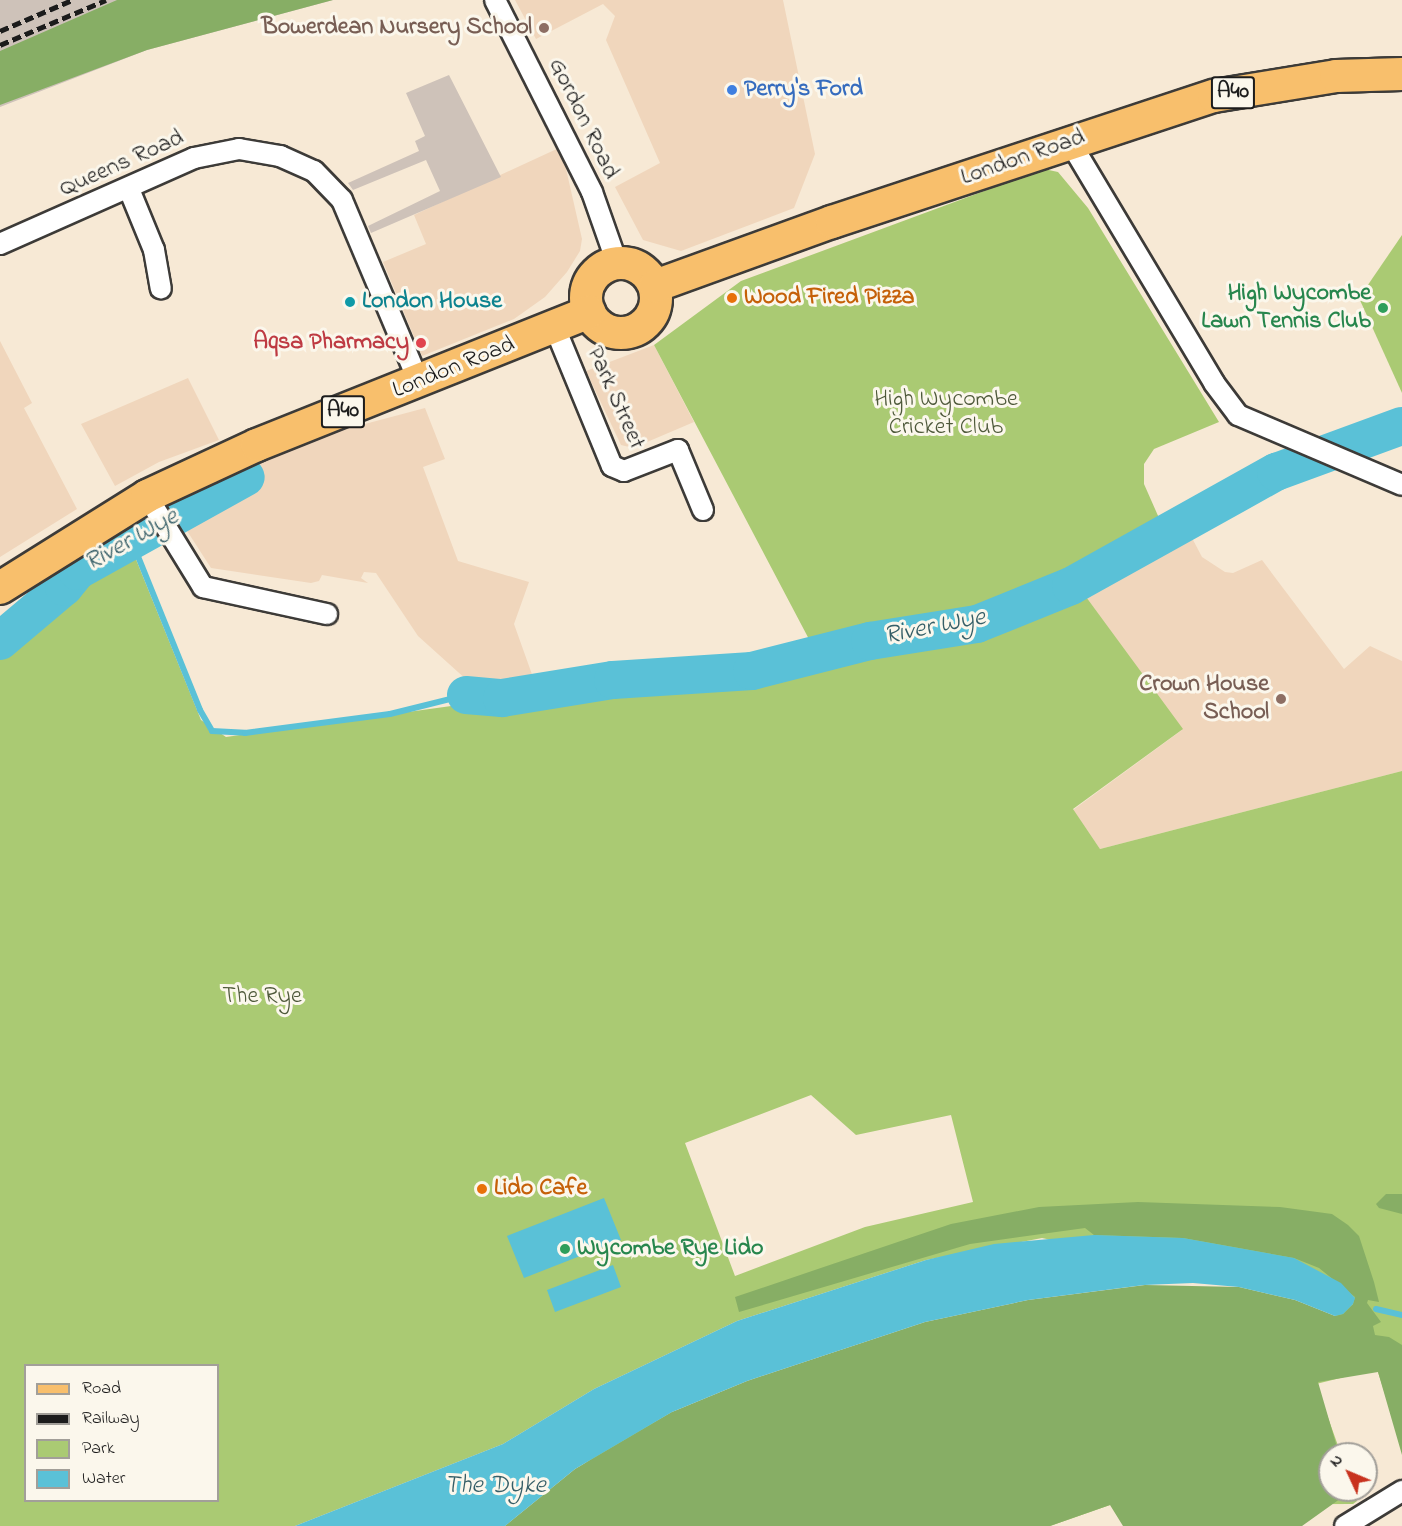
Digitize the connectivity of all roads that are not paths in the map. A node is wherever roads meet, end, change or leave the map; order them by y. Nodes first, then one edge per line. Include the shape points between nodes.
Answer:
1 (495, 0) edge
2 (1402, 74) edge
3 (1070, 142) junction
4 (129, 189) junction
5 (0, 244) edge
6 (617, 263) junction
7 (655, 286) junction
8 (161, 288) dead end
9 (589, 312) junction
10 (555, 328) junction
11 (418, 382) junction
12 (1402, 485) edge
13 (147, 496) junction
14 (703, 510) dead end
15 (0, 588) edge
16 (327, 614) dead end
17 (1402, 1491) edge
18 (1345, 1526) edge

1 - 6 street, Gordon Road via 592,192
2 - 3 main road, London Road / A40 via 1336,76 1214,96
3 - 7 main road, London Road / A40
3 - 12 street via 1214,383 1238,415
4 - 5 street, Queens Road
4 - 8 street via 154,250
4 - 11 street, Queens Road via 194,158 239,149 280,156 314,171 342,200
6 - 7 main road via 640,268
6 - 9 main road via 592,277 586,300
7 - 9 main road via 656,306 638,330 605,330
9 - 10 main road, London Road / A40
10 - 11 main road, London Road / A40
10 - 14 street, Park Street via 612,466 624,471 678,450
11 - 13 main road, London Road / A40 via 257,445
13 - 15 main road, London Road / A40
13 - 16 street via 203,587
17 - 18 street

